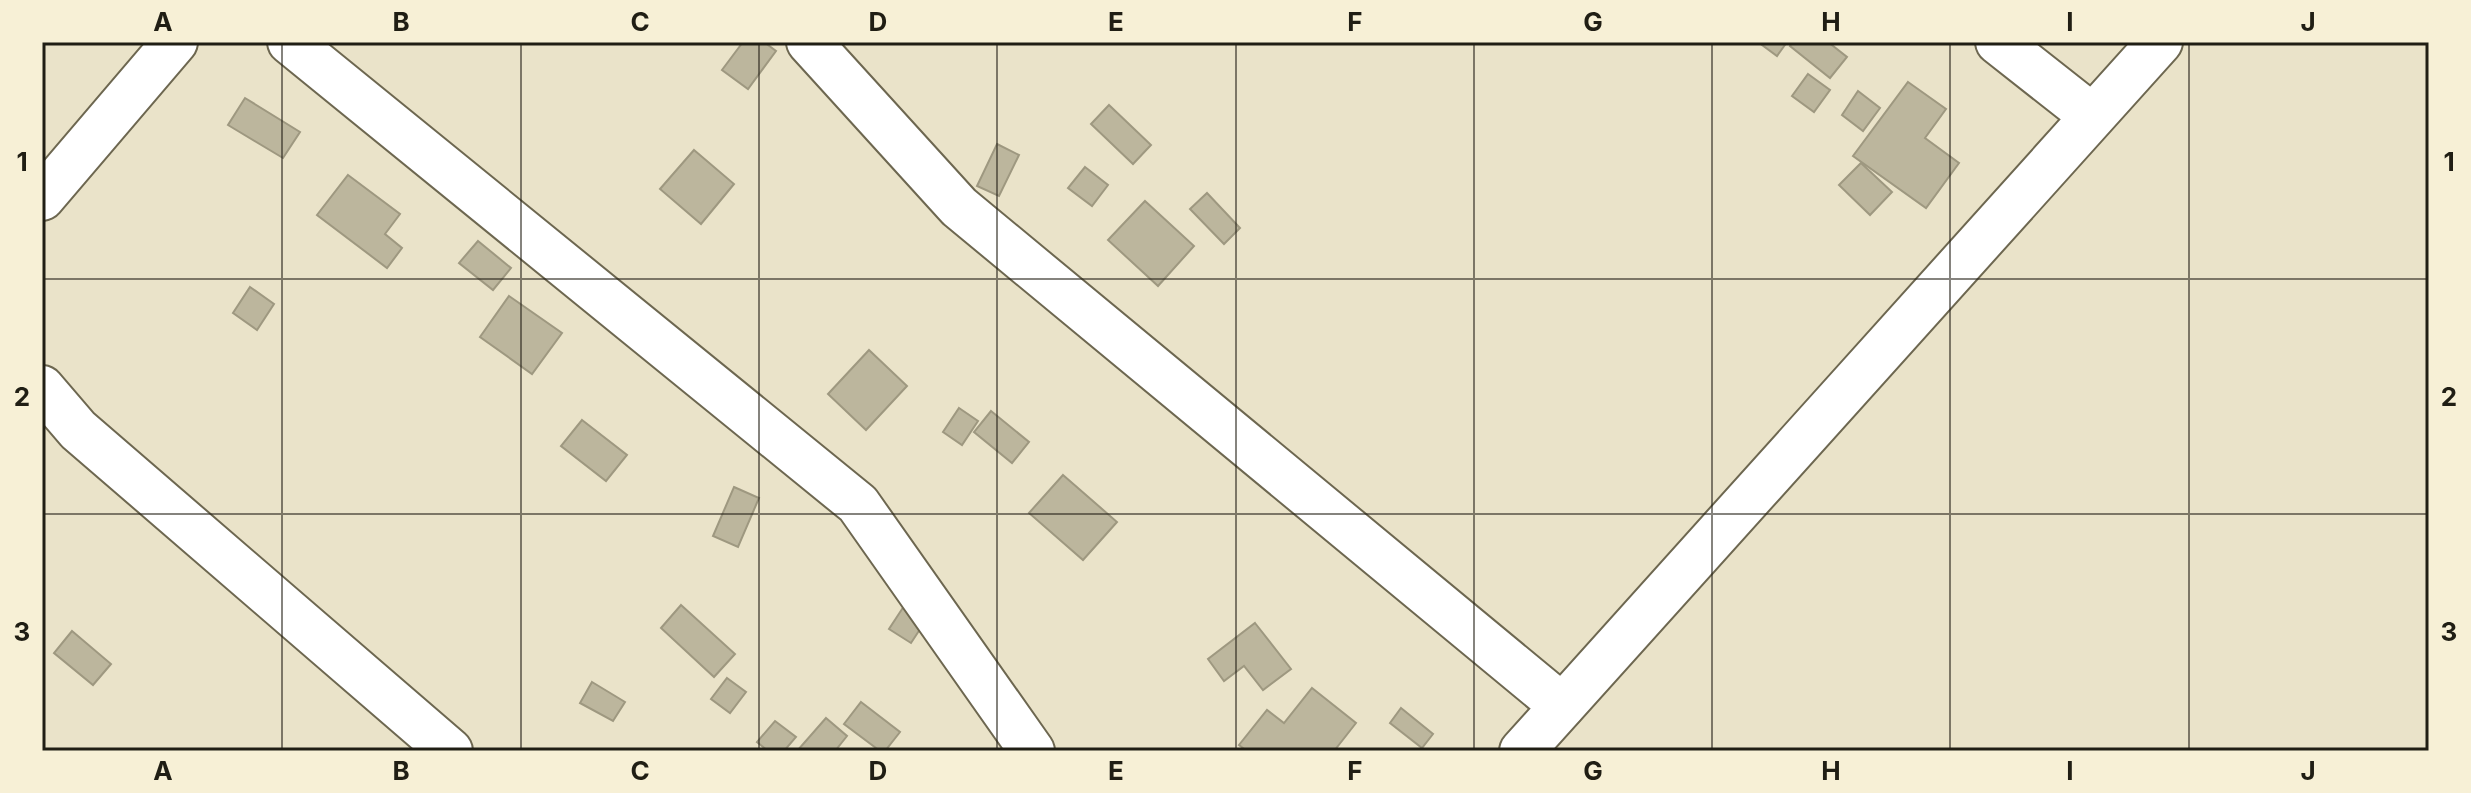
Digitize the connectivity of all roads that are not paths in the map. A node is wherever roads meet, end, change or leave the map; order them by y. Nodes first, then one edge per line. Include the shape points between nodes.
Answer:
1 (175, 42) edge
2 (290, 42) edge
3 (809, 42) edge
4 (1998, 42) edge
5 (2160, 42) edge
6 (2092, 116) junction
7 (42, 198) edge
8 (42, 388) edge
9 (1562, 706) junction
10 (445, 750) edge
11 (1032, 751) edge
12 (1522, 751) edge

1 - 7 street
2 - 11 street via 858,504
3 - 9 street via 959,207
4 - 6 street
5 - 6 street
6 - 9 street
8 - 10 street via 78,430
9 - 12 street

